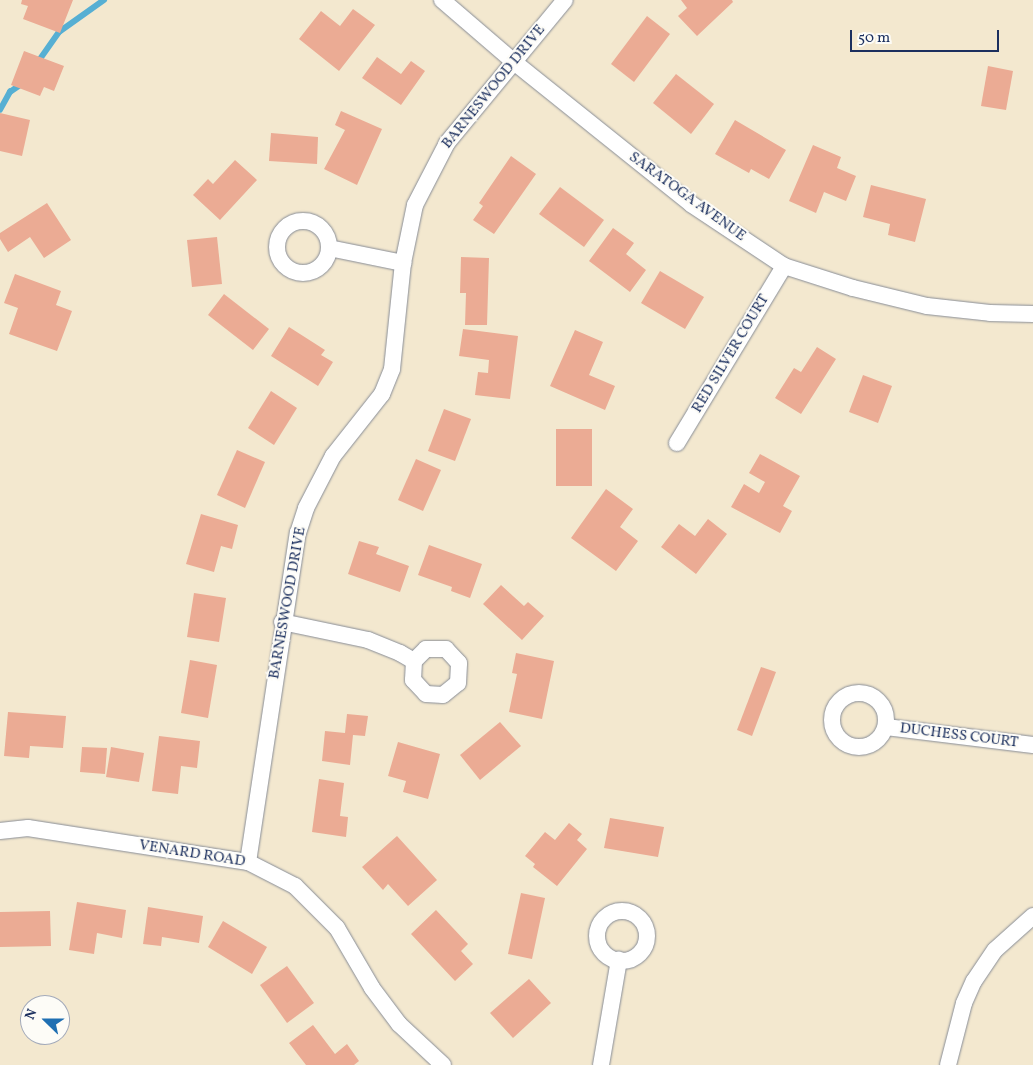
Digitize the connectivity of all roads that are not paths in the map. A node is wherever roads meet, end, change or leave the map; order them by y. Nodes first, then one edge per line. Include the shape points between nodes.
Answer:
1 (442, 0) edge
2 (565, 0) edge
3 (514, 62) junction
4 (329, 248) dead end
5 (403, 263) junction
6 (784, 266) junction
7 (1033, 314) edge
8 (676, 443) dead end
9 (282, 622) junction
10 (414, 661) dead end
11 (886, 727) dead end
12 (1033, 745) edge
13 (0, 831) edge
14 (248, 862) junction
15 (1033, 916) edge
16 (619, 960) dead end
17 (443, 1065) edge
18 (601, 1065) edge
19 (948, 1065) edge

1 - 3 street, SARATOGA AVENUE
2 - 3 street, BARNESWOOD DRIVE
3 - 5 street, BARNESWOOD DRIVE via 447,143 429,175 408,227
3 - 6 street, SARATOGA AVENUE via 691,204
4 - 5 street
5 - 9 street, BARNESWOOD DRIVE via 392,369 382,394 333,456 306,508 298,533
6 - 7 street, SARATOGA AVENUE via 853,288 927,306
6 - 8 street, RED SILVER COURT
9 - 10 street via 368,640
9 - 14 street, BARNESWOOD DRIVE
11 - 12 street, DUCHESS COURT
13 - 14 street, VENARD ROAD via 28,828
14 - 17 street, VENARD ROAD via 295,886 313,901 337,928 372,988 399,1024
15 - 19 street via 995,950 974,981 964,1003
16 - 18 street

